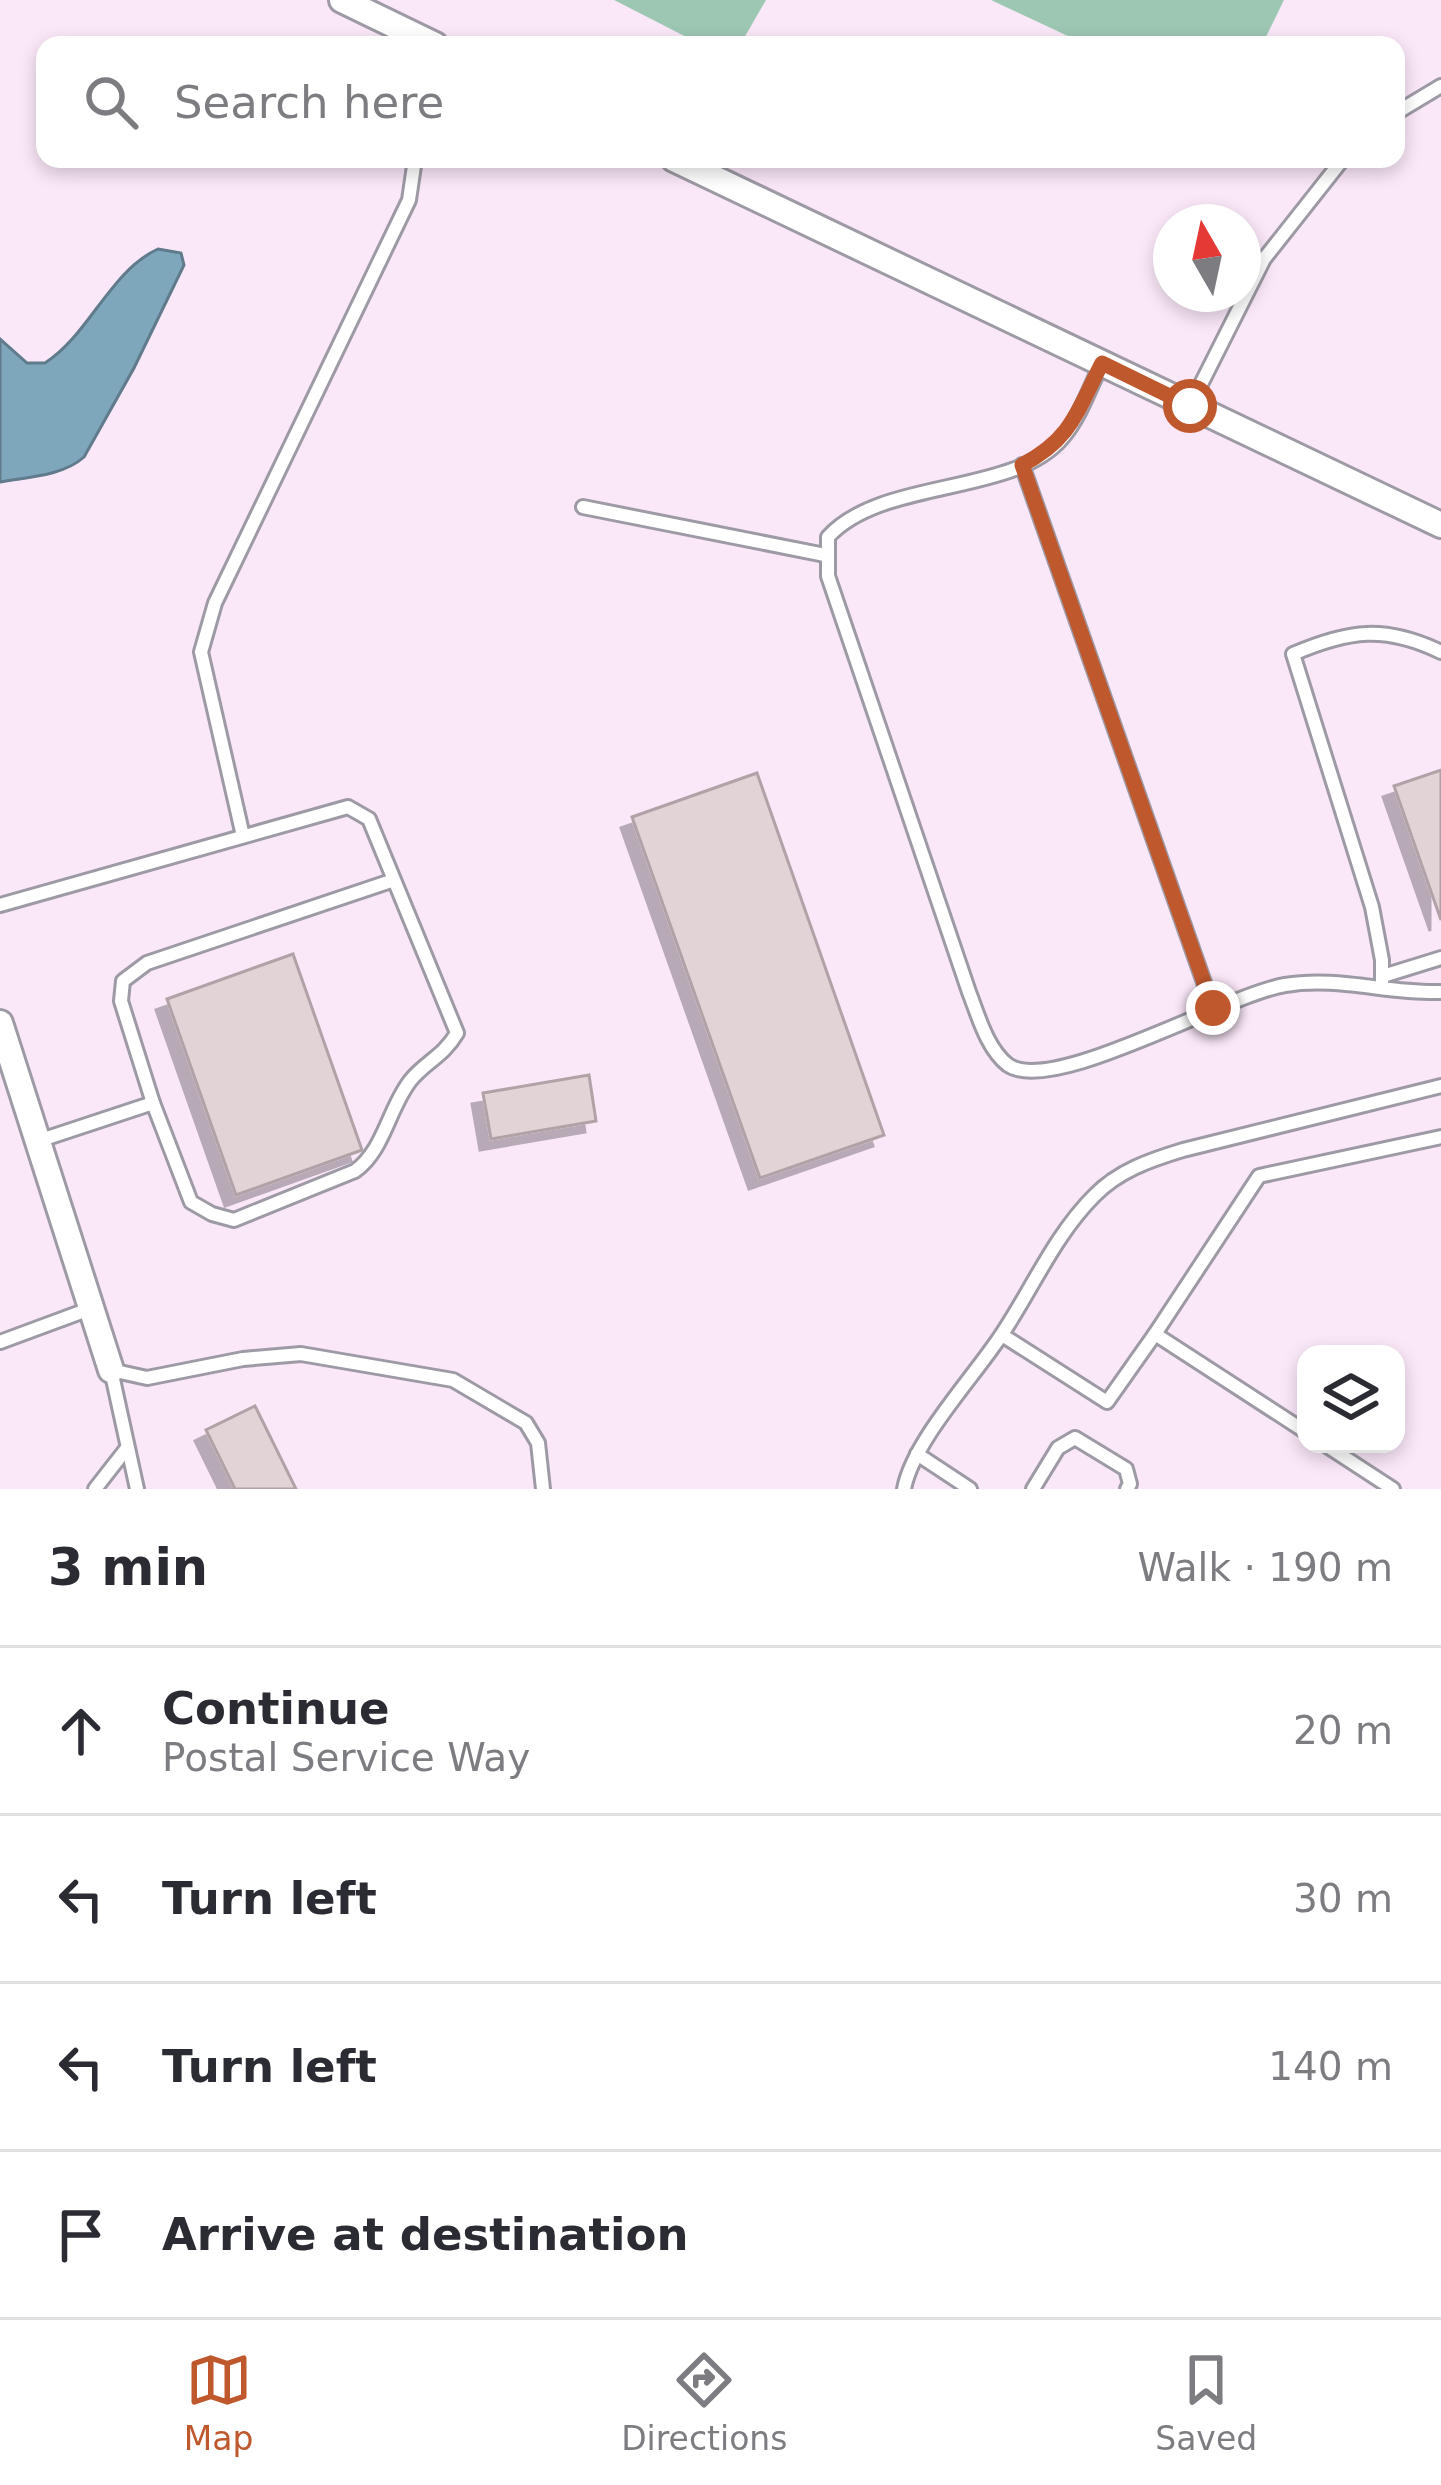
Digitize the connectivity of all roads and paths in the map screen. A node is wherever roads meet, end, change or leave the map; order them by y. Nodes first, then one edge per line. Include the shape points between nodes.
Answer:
1 (342, 0) edge
2 (416, 36) edge
3 (1441, 86) edge
4 (1405, 108) edge
5 (414, 168) edge
6 (693, 168) edge
7 (1336, 168) edge
8 (1102, 363) junction
9 (1190, 406) junction
10 (1022, 465) junction
11 (583, 507) dead end
12 (1441, 525) edge
13 (825, 555) junction
14 (1441, 652) edge
15 (243, 836) junction
16 (394, 880) junction
17 (0, 905) edge
18 (1441, 958) edge
19 (1383, 982) junction
20 (1441, 992) edge
21 (1213, 1008) junction
22 (0, 1023) edge
23 (1441, 1086) edge
24 (153, 1103) junction
25 (1441, 1137) edge
26 (38, 1141) junction
27 (93, 1307) junction
28 (1155, 1334) junction
29 (1002, 1335) junction
30 (0, 1342) edge
31 (111, 1370) junction
32 (1297, 1426) edge
33 (128, 1448) junction
34 (1338, 1453) edge
35 (917, 1454) junction
36 (95, 1489) edge
37 (136, 1489) edge
38 (543, 1489) edge
39 (904, 1489) edge
40 (970, 1489) edge
41 (1033, 1489) edge
42 (1127, 1489) edge
43 (1394, 1489) edge

1 - 2 street
3 - 4 lane
5 - 15 lane via 409,200 214,603 202,652
6 - 8 street
7 - 9 lane via 1264,259
8 - 9 street
8 - 10 lane via 1065,436
9 - 12 street
10 - 13 lane via 855,514 828,537
10 - 21 lane
11 - 13 lane
13 - 21 lane via 995,1052 1010,1067 1058,1070
14 - 19 lane via 1376,633 1341,635 1293,654 1372,907
15 - 16 lane via 348,807 369,819
15 - 17 lane
16 - 24 lane via 147,963 123,981 121,1001
16 - 24 lane via 457,1033 445,1054 414,1076 371,1159 234,1220 191,1202
18 - 19 lane
19 - 20 lane
19 - 21 lane via 1280,986
22 - 26 street
23 - 29 lane via 1129,1170 1074,1218
24 - 26 lane
25 - 28 lane via 1259,1176
26 - 27 street
27 - 30 lane
27 - 31 street
28 - 29 lane via 1107,1402
28 - 32 lane
29 - 35 lane
31 - 33 lane
31 - 38 lane via 146,1378 301,1354 453,1380 526,1423 538,1443
33 - 36 lane
33 - 37 lane
34 - 43 lane
35 - 39 lane
35 - 40 lane
41 - 42 lane via 1058,1448 1075,1438 1126,1469

